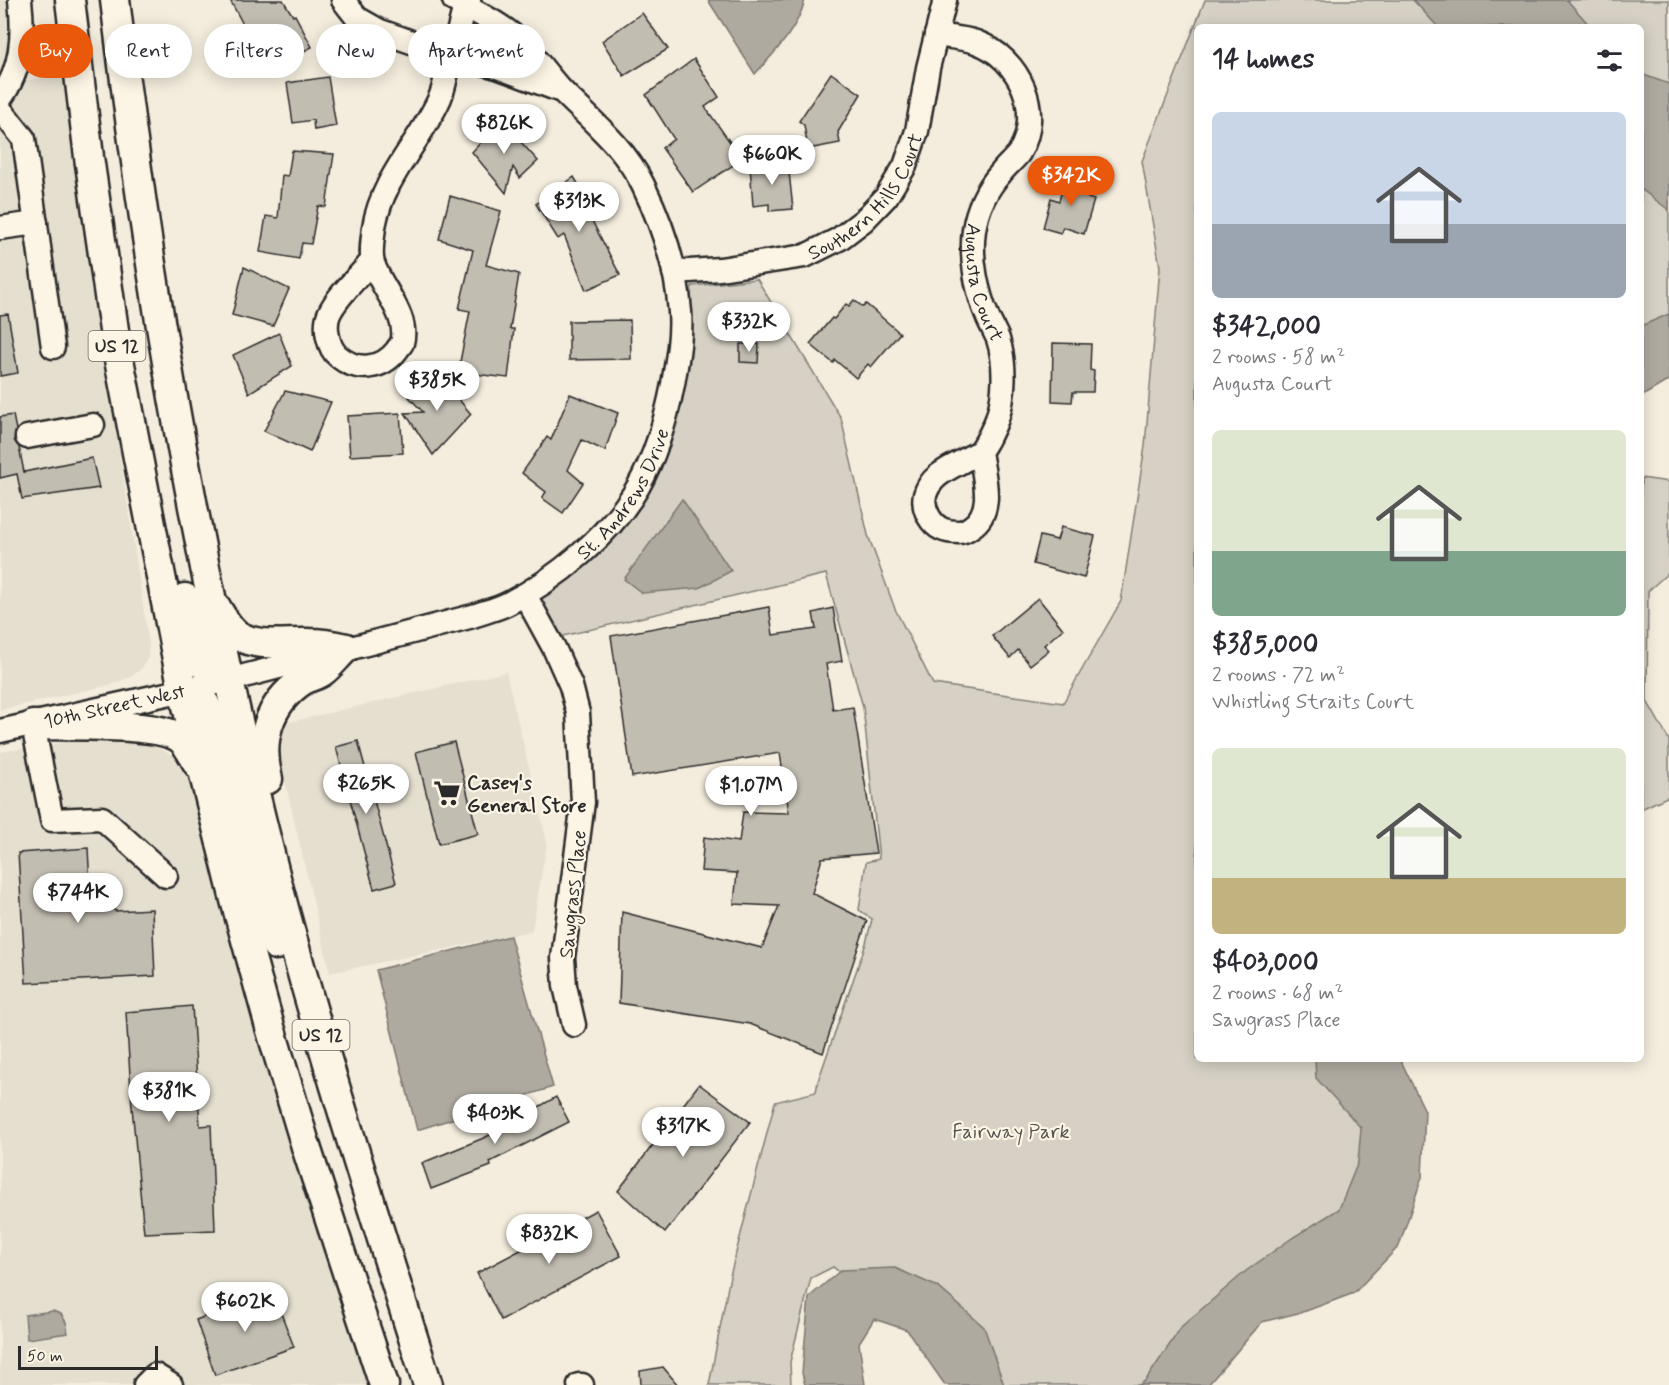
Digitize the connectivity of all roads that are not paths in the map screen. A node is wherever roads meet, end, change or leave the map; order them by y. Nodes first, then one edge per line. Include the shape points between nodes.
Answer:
1 (20, 0) edge
2 (70, 0) edge
3 (115, 0) edge
4 (343, 0) edge
5 (945, 0) edge
6 (463, 2) edge
7 (458, 24) edge
8 (936, 35) junction
9 (408, 40) edge
10 (446, 78) edge
11 (526, 78) edge
12 (563, 92) junction
13 (0, 99) edge
14 (0, 110) edge
15 (36, 223) junction
16 (0, 228) edge
17 (372, 261) dead end
18 (674, 272) junction
19 (116, 344) junction
20 (53, 347) dead end
21 (93, 425) dead end
22 (27, 438) dead end
23 (980, 452) dead end
24 (525, 595) junction
25 (213, 603) junction
26 (346, 648) junction
27 (229, 680) junction
28 (183, 690) junction
29 (33, 725) junction
30 (0, 731) edge
31 (204, 774) junction
32 (166, 876) dead end
33 (574, 1025) dead end
34 (351, 1135) junction
35 (366, 1188) junction
36 (146, 1385) edge
37 (171, 1385) edge
38 (384, 1385) edge
39 (428, 1385) edge

1 - 13 street via 20,57
2 - 19 main road, US 12
3 - 25 main road, US 12 via 158,314
4 - 9 street, St. Andrews Drive via 357,18
5 - 8 street, Southern Hills Court
6 - 7 street
6 - 12 street, St. Andrews Drive via 516,38
8 - 18 street, Southern Hills Court via 917,131 905,166 886,197 864,220 839,239 805,256
8 - 23 street, Augusta Court via 976,42 1007,60 1021,81 1030,110 1028,135 1018,154 991,185 974,227 976,274 987,317 998,339 1003,376 996,421
10 - 17 street via 440,100 399,166 378,210
11 - 12 street, St. Andrews Drive
12 - 18 street, St. Andrews Drive via 599,125 638,176 662,230
14 - 15 street via 24,139
15 - 16 street
15 - 20 street
18 - 24 street, St. Andrews Drive via 680,313 676,369 666,419 638,488 608,528 570,564
19 - 27 main road via 157,482 198,654 205,667
19 - 28 main road, US 12
21 - 22 street
24 - 26 street, St. Andrews Drive via 473,616
24 - 33 street, Sawgrass Place via 554,648 578,713 583,802 563,958
25 - 26 main road via 229,627 251,640
25 - 27 main road, US 12
26 - 27 street, St. Andrews Drive
26 - 34 main road via 322,672 302,681 278,704 264,734 263,751 340,1062
27 - 28 street, 10th Street West
27 - 34 main road, US 12 via 276,879
28 - 29 street, 10th Street West
28 - 31 main road, US 12
28 - 35 main road via 198,694 215,726 248,860 328,1110
29 - 30 street, 10th Street West
29 - 31 main road via 166,731 185,743
29 - 32 street via 52,820 102,818
31 - 38 main road, US 12 via 270,1027
34 - 35 main road, US 12
35 - 39 main road, US 12
36 - 37 street via 156,1375

